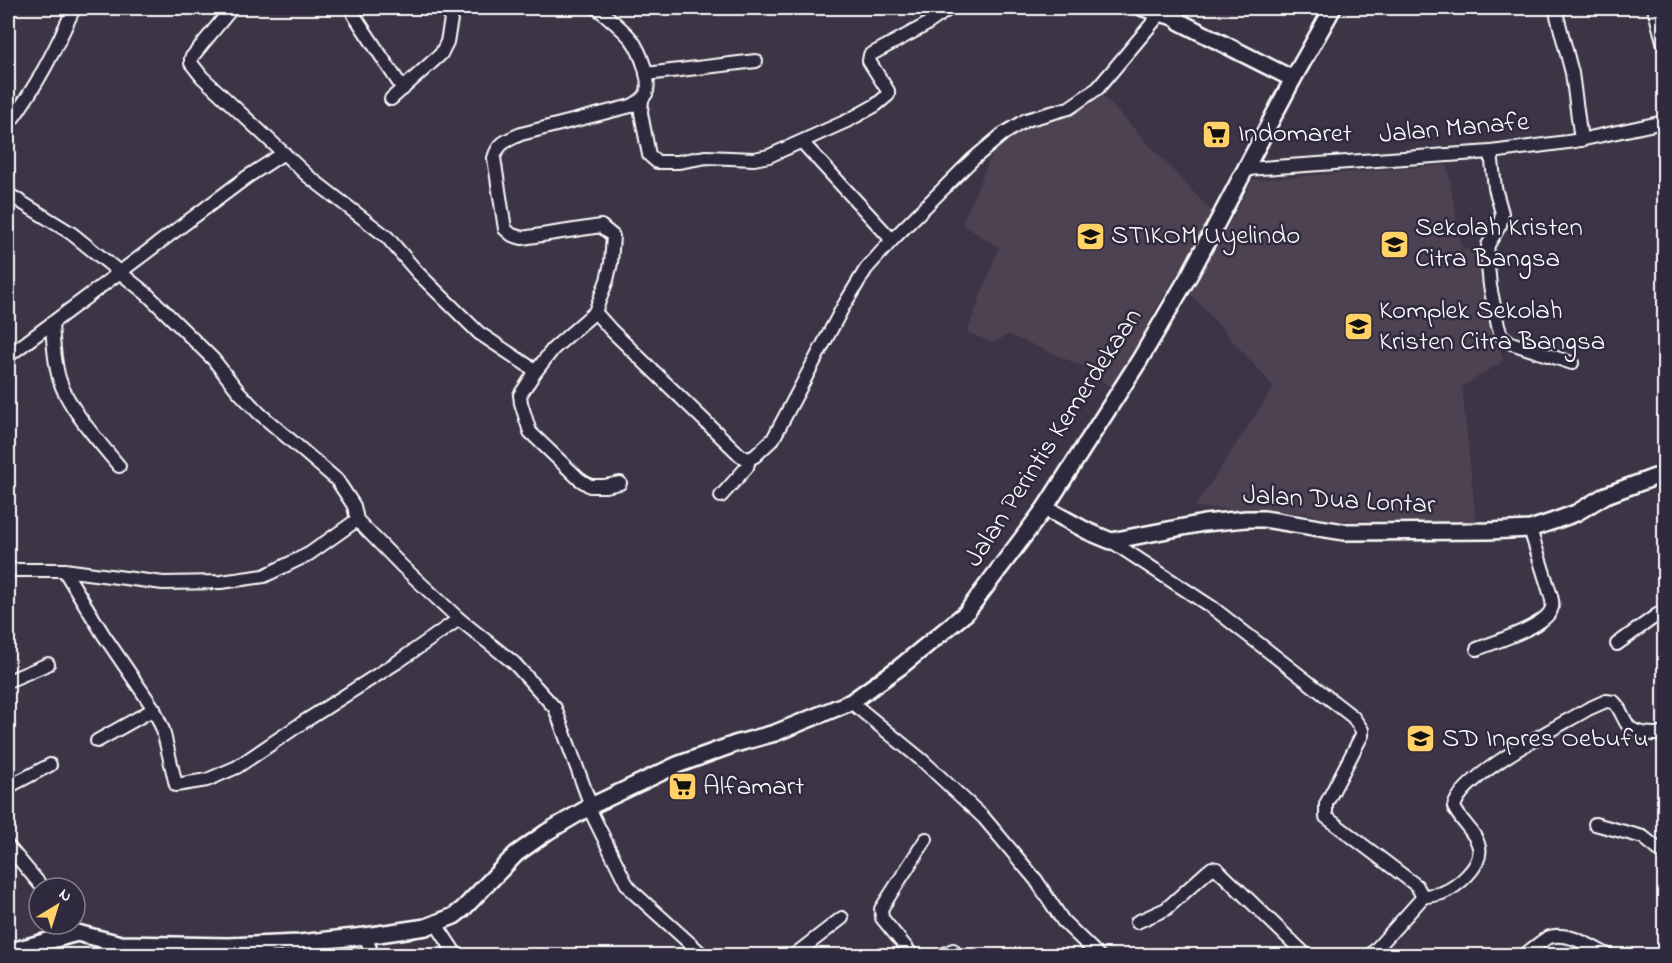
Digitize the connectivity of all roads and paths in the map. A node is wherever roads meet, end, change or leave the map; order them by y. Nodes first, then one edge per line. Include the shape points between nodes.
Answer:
1 (74, 8) edge
2 (232, 8) edge
3 (453, 8) edge
4 (597, 8) edge
5 (950, 8) edge
6 (1143, 8) edge
7 (1333, 8) edge
8 (1555, 8) edge
9 (1654, 8) edge
10 (1177, 13) edge
11 (1160, 14) junction
12 (354, 15) dead end
13 (1665, 45) edge
14 (756, 61) dead end
15 (646, 74) junction
16 (1293, 79) junction
17 (403, 89) junction
18 (391, 99) dead end
19 (642, 99) junction
20 (1665, 122) edge
21 (8, 125) edge
22 (1581, 140) junction
23 (802, 141) junction
24 (1491, 152) junction
25 (284, 153) junction
26 (1246, 169) junction
27 (8, 194) edge
28 (891, 240) junction
29 (122, 272) junction
30 (595, 312) junction
31 (52, 323) junction
32 (8, 356) edge
33 (1572, 363) dead end
34 (536, 371) junction
35 (749, 459) junction
36 (119, 466) dead end
37 (1665, 477) edge
38 (620, 483) dead end
39 (721, 495) dead end
40 (1045, 508) junction
41 (357, 520) junction
42 (1530, 529) junction
43 (1110, 541) junction
44 (8, 570) edge
45 (64, 570) junction
46 (1665, 610) edge
47 (459, 619) junction
48 (1617, 644) dead end
49 (1477, 649) dead end
50 (48, 664) dead end
51 (8, 681) edge
52 (851, 702) junction
53 (154, 709) junction
54 (1665, 734) edge
55 (97, 741) dead end
56 (50, 765) dead end
57 (8, 787) edge
58 (590, 807) junction
59 (1595, 824) dead end
60 (926, 839) dead end
61 (8, 846) edge
62 (1665, 854) edge
63 (33, 876) edge
64 (1423, 897) junction
65 (842, 918) dead end
66 (1137, 922) dead end
67 (436, 924) junction
68 (87, 933) edge
69 (53, 936) edge
70 (365, 936) junction
71 (953, 950) dead end
72 (8, 952) edge
73 (373, 956) edge
74 (457, 956) edge
75 (704, 956) edge
76 (793, 956) edge
77 (913, 956) edge
78 (940, 956) edge
79 (1099, 956) edge
80 (1307, 956) edge
81 (1370, 956) edge
82 (1523, 956) edge
83 (1610, 956) edge

1 - 21 street via 46,69
2 - 25 street via 191,63
3 - 17 street via 441,54
4 - 15 street via 631,40
5 - 23 street via 870,55 869,61 888,91 883,99
6 - 11 street
7 - 16 street, Jalan Perintis Kemerdekaan
8 - 22 street via 1572,73
9 - 13 street
10 - 11 street
10 - 16 street via 1180,22
11 - 28 street via 1098,88 1069,108 1026,120 1003,134
12 - 17 street
14 - 15 street
15 - 19 street via 647,92
16 - 26 street, Jalan Perintis Kemerdekaan
17 - 18 street
19 - 23 street via 646,150 657,162 706,157 754,159
19 - 30 street via 631,106 520,134 503,141 494,158 505,229 512,235 529,237 601,226 612,236 611,263
20 - 22 street, Jalan Manafe
22 - 24 street, Jalan Manafe
23 - 28 street
24 - 26 street, Jalan Manafe
24 - 33 street via 1502,213 1487,255 1498,326 1511,343
25 - 29 street
25 - 34 street via 387,237 479,333
26 - 40 street, Jalan Perintis Kemerdekaan via 1190,274
27 - 29 street via 71,233
28 - 35 street via 866,269 773,439
29 - 31 street
29 - 41 street via 213,359 259,413 337,480 354,506
30 - 34 street
30 - 35 street via 723,439
31 - 32 street
31 - 36 street via 63,390
34 - 38 street via 520,395 530,432 590,486
35 - 39 street via 747,467
37 - 42 street, Jalan Dua Lontar via 1606,495 1576,513
40 - 43 street
40 - 52 street, Jalan Perintis Kemerdekaan via 966,613
41 - 45 street via 309,554 264,576 221,582 162,583
41 - 47 street
42 - 43 street, Jalan Dua Lontar via 1344,532 1246,519
42 - 49 street via 1551,596 1551,611 1517,634
43 - 64 street via 1213,608 1353,717 1362,735 1326,804 1326,817 1417,886
44 - 45 street
45 - 53 street
46 - 48 street
47 - 53 street via 237,767 207,780 176,785
47 - 58 street via 514,663 555,708
50 - 51 street
52 - 58 street, Jalan Perintis Kemerdekaan via 775,733 677,765
52 - 79 street via 984,818 1036,880 1063,921
53 - 55 street
54 - 64 street via 1633,731 1618,706 1606,701 1485,771 1464,790 1454,807 1480,849 1476,862 1452,887
56 - 57 street
58 - 67 street, Jalan Perintis Kemerdekaan via 516,854 463,909
58 - 75 street via 633,892
59 - 62 street via 1643,837
60 - 77 street via 881,909 882,918
61 - 63 street
64 - 81 street
65 - 76 street
66 - 80 street via 1166,909 1212,868 1217,869
67 - 70 street, Jalan Perintis Kemerdekaan
67 - 74 street
68 - 70 street, Jalan Perintis Kemerdekaan via 121,944 228,946
69 - 72 street, Jalan Perintis Kemerdekaan
70 - 73 street
71 - 78 street
82 - 83 street via 1546,939 1566,936

